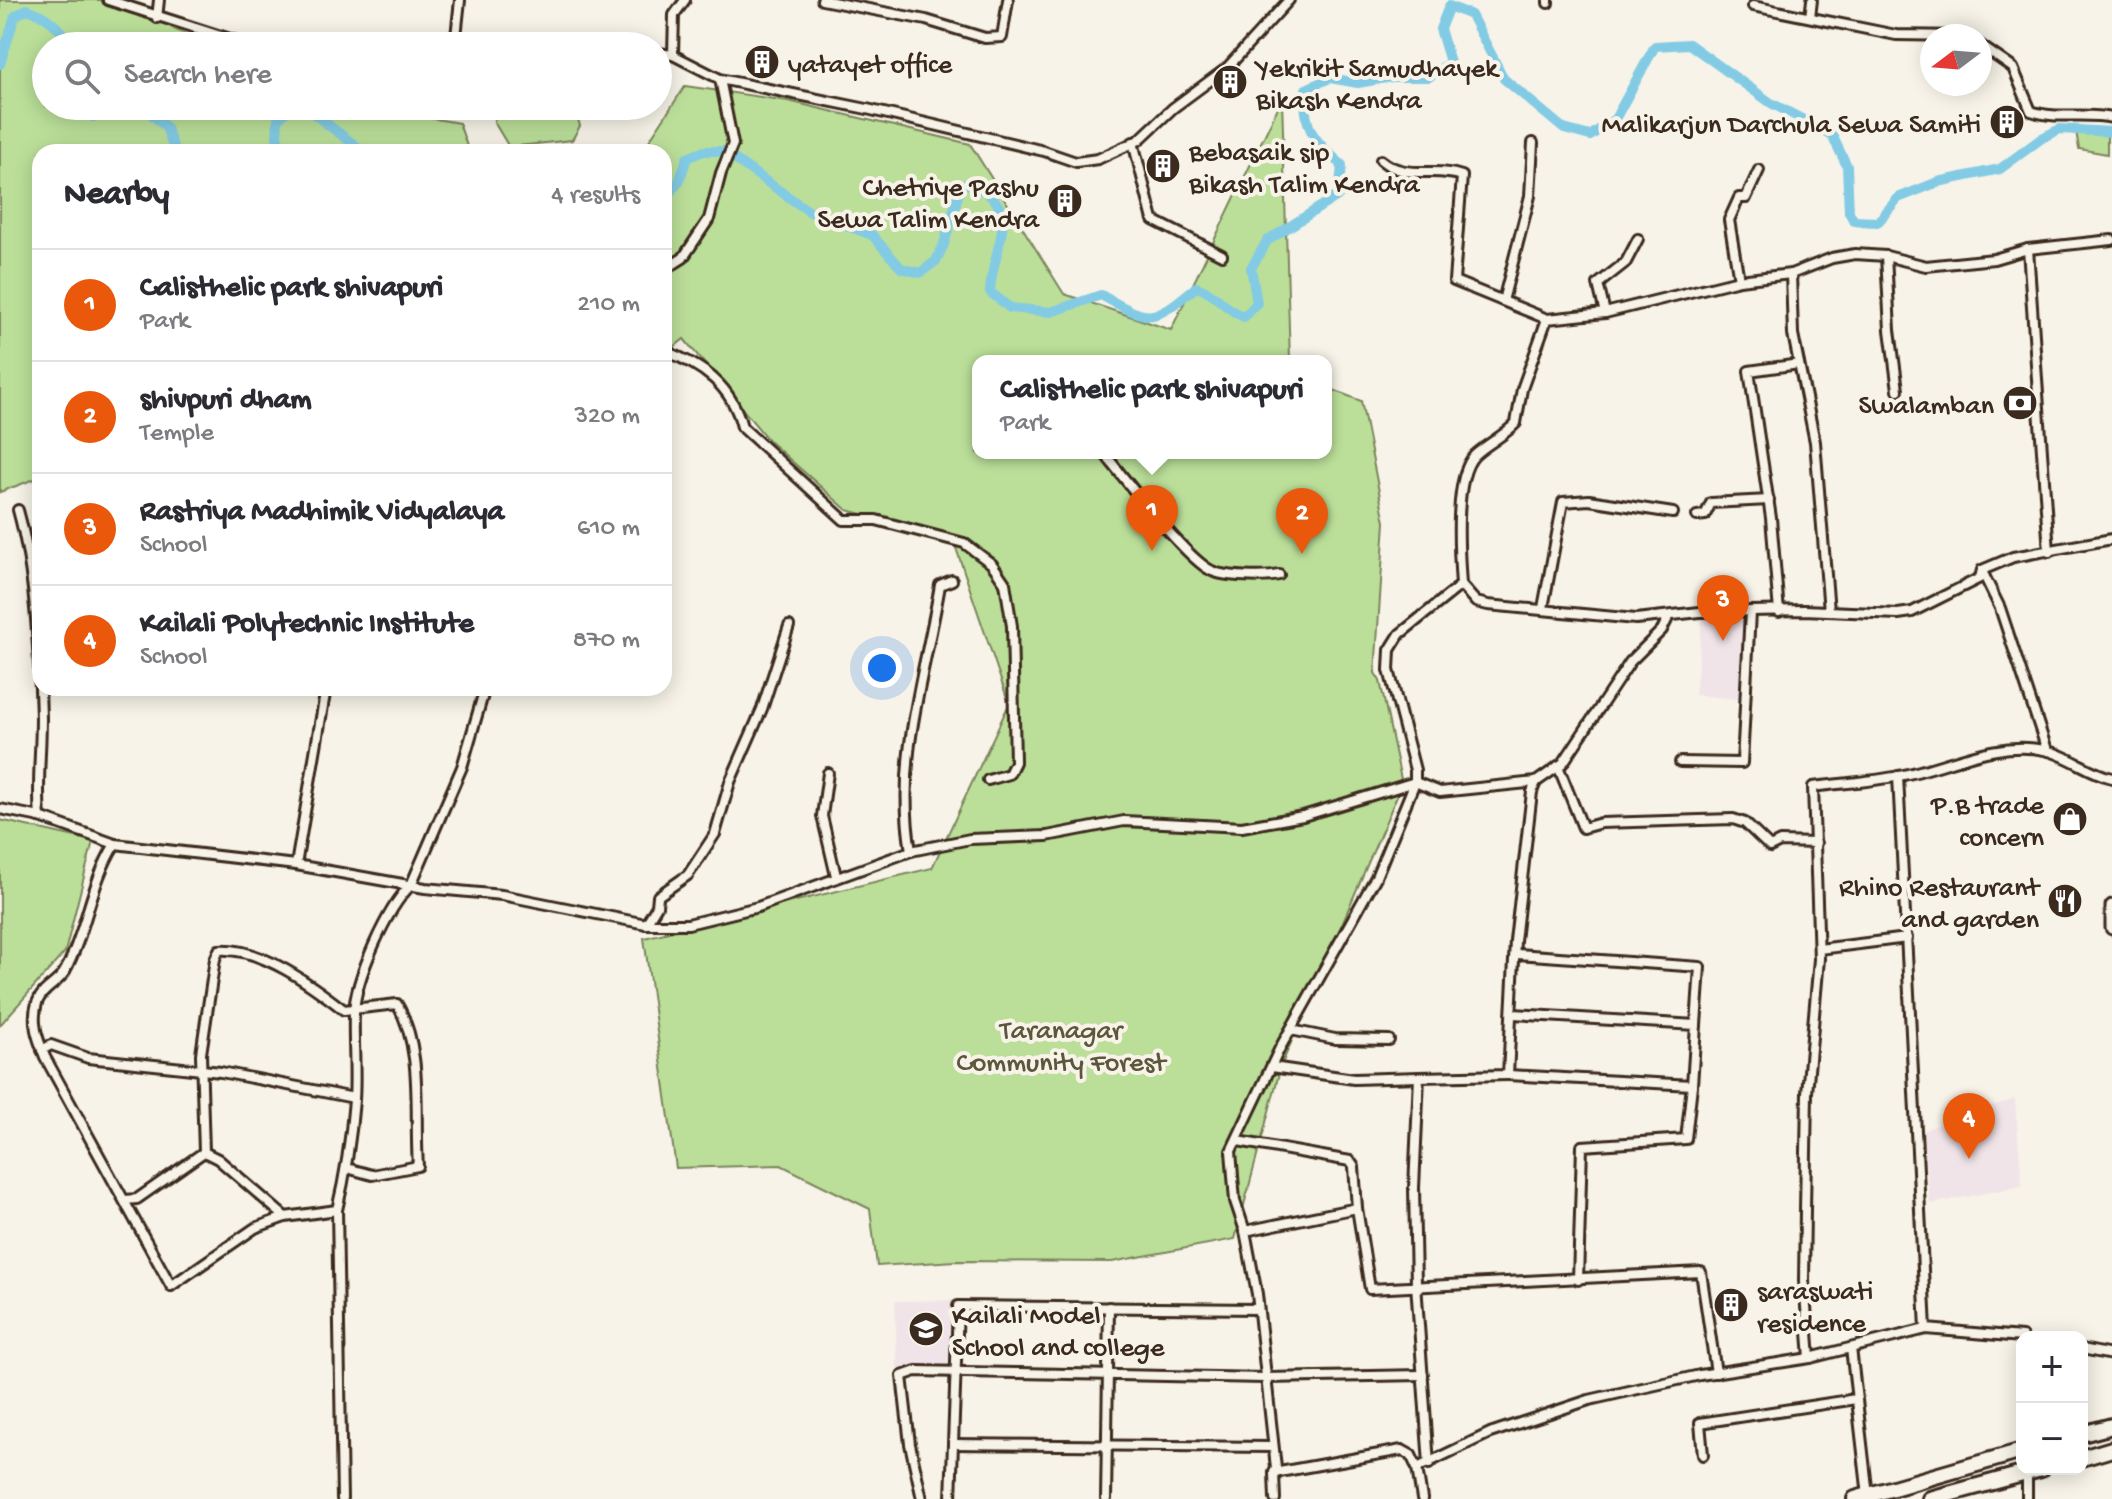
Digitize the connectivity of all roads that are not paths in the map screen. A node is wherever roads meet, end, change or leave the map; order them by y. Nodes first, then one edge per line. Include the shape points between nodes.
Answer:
1 (108, 0) edge
2 (159, 0) edge
3 (460, 0) edge
4 (685, 0) edge
5 (822, 0) edge
6 (1008, 0) edge
7 (1289, 0) edge
8 (1812, 0) edge
9 (1753, 6) dead end
10 (1810, 17) junction
11 (157, 18) junction
12 (204, 32) edge
13 (457, 32) edge
14 (1920, 35) edge
15 (1992, 53) edge
16 (673, 55) joint
17 (720, 79) junction
18 (2112, 118) edge
19 (1133, 142) junction
20 (1533, 143) dead end
21 (1381, 160) dead end
22 (1759, 170) dead end
23 (1638, 239) dead end
24 (2112, 240) edge
25 (2028, 249) junction
26 (1222, 255) dead end
27 (1886, 256) junction
28 (672, 265) edge
29 (1791, 274) junction
30 (1739, 280) junction
31 (1503, 301) junction
32 (1605, 313) junction
33 (1547, 319) junction
34 (672, 355) edge
35 (1799, 364) junction
36 (1898, 390) dead end
37 (1109, 459) edge
38 (1769, 500) junction
39 (18, 510) dead end
40 (1673, 513) dead end
41 (1697, 516) dead end
42 (2112, 539) edge
43 (2049, 552) junction
44 (1982, 570) junction
45 (1279, 575) dead end
46 (952, 580) dead end
47 (1461, 585) junction
48 (32, 599) edge
49 (1543, 608) junction
50 (1829, 611) junction
51 (1750, 612) junction
52 (1779, 612) junction
53 (1669, 616) junction
54 (789, 626) dead end
55 (39, 696) edge
56 (325, 696) edge
57 (483, 696) edge
58 (2047, 750) junction
59 (1680, 762) dead end
60 (1558, 766) junction
61 (828, 773) dead end
62 (1898, 776) junction
63 (2112, 778) edge
64 (988, 780) dead end
65 (1415, 782) junction
66 (1536, 782) junction
67 (0, 809) edge
68 (40, 817) junction
69 (1816, 843) junction
70 (115, 844) junction
71 (911, 851) junction
72 (296, 865) junction
73 (836, 876) junction
74 (411, 885) junction
75 (2112, 906) edge
76 (646, 924) junction
77 (2112, 928) edge
78 (1907, 938) junction
79 (1819, 949) junction
80 (1517, 954) junction
81 (354, 1011) junction
82 (1513, 1014) junction
83 (1696, 1025) junction
84 (1291, 1030) junction
85 (1389, 1040) dead end
86 (42, 1050) junction
87 (1272, 1067) junction
88 (203, 1071) junction
89 (1508, 1075) junction
90 (1419, 1077) junction
91 (1692, 1085) junction
92 (354, 1098) junction
93 (1238, 1141) junction
94 (204, 1152) junction
95 (347, 1168) junction
96 (124, 1198) junction
97 (1357, 1208) junction
98 (337, 1210) junction
99 (285, 1217) junction
100 (1245, 1231) junction
101 (1578, 1280) junction
102 (1416, 1284) junction
103 (1109, 1307) junction
104 (1258, 1309) junction
105 (1926, 1329) junction
106 (2016, 1336) edge
107 (1851, 1348) junction
108 (2088, 1350) edge
109 (2112, 1355) edge
110 (1810, 1358) junction
111 (956, 1372) junction
112 (1716, 1373) junction
113 (1109, 1374) junction
114 (1423, 1375) junction
115 (1265, 1378) junction
116 (1856, 1399) junction
117 (2112, 1426) edge
118 (2088, 1432) edge
119 (953, 1444) junction
120 (1109, 1445) junction
121 (1273, 1447) junction
122 (2112, 1449) edge
123 (2016, 1453) edge
124 (1703, 1455) dead end
125 (2088, 1456) edge
126 (1429, 1464) junction
127 (1417, 1468) junction
128 (1274, 1473) junction
129 (2019, 1475) edge
130 (2033, 1475) edge
131 (1861, 1497) edge
132 (342, 1499) edge
133 (922, 1499) edge
134 (951, 1499) edge
135 (1106, 1499) edge
136 (1275, 1499) edge
137 (1422, 1499) edge
138 (1930, 1499) edge
139 (2027, 1499) edge

1 - 11 street
2 - 11 street
3 - 13 street
4 - 16 street via 674,15
5 - 6 street via 926,20 985,38 1002,37
7 - 19 street via 1227,68
8 - 10 street
9 - 10 street
10 - 14 street
11 - 12 street
15 - 18 street via 2013,68 2031,111
16 - 17 street
17 - 19 street via 897,116 1076,162 1098,159
17 - 28 street via 733,144 709,219 683,258
19 - 26 street via 1153,220
20 - 31 street via 1530,196
21 - 31 street via 1398,171 1462,176 1454,281
22 - 30 street via 1729,220
23 - 32 street via 1626,262 1598,284
24 - 25 street
25 - 27 street via 1994,259 1926,266
25 - 43 street
27 - 29 street via 1832,258
27 - 36 street
29 - 30 street
29 - 35 street
30 - 32 street
31 - 33 street
32 - 33 street
33 - 47 street via 1516,423 1474,456 1463,474
34 - 64 street via 714,376 737,408 742,427 844,520 876,520 964,543 992,564 1005,583 1012,626 1015,762 1009,774
35 - 38 street via 1749,371
35 - 50 street via 1815,442
37 - 45 street via 1212,571
38 - 41 street via 1711,503 1705,515
38 - 52 street
39 - 48 street
40 - 49 street via 1589,500 1563,502
42 - 43 street
43 - 44 street via 2013,557
44 - 50 street via 1980,578 1912,612
44 - 58 street via 2000,608
46 - 71 street via 940,585 910,729 904,780
47 - 49 street via 1476,602
47 - 65 street via 1400,634 1390,650 1389,670
49 - 53 street via 1636,619
50 - 52 street
51 - 52 street
51 - 53 street
51 - 59 street via 1742,763
53 - 60 street
54 - 76 street via 715,834 688,875 658,896
55 - 68 street
56 - 72 street
57 - 74 street via 462,767
58 - 62 street via 1981,751
58 - 63 street
60 - 66 street
60 - 69 street via 1583,828 1733,819 1745,823 1770,847 1780,842
61 - 73 street via 822,816
62 - 69 street via 1813,787
62 - 78 street
65 - 66 street via 1440,792
65 - 71 street via 1303,816 1242,827 1124,821 1047,836 970,839
65 - 84 street via 1376,877
66 - 80 street
67 - 68 street
68 - 70 street
69 - 79 street
70 - 72 street
70 - 86 street via 99,870 76,950 37,1005 35,1032
71 - 73 street
72 - 74 street
73 - 76 street via 758,907 688,924
74 - 76 street via 502,895
74 - 81 street via 372,948
75 - 77 street
78 - 79 street
78 - 105 street
79 - 110 street via 1807,1093 1804,1281
80 - 82 street
80 - 83 street via 1700,967
81 - 88 street via 257,958 219,950 204,1021
81 - 92 street
81 - 95 street via 397,1004 405,1016 414,1057 418,1166 372,1175
82 - 83 street
82 - 89 street
83 - 91 street
84 - 85 street via 1335,1039
84 - 87 street
86 - 88 street via 51,1045 88,1058
86 - 96 street
87 - 90 street via 1354,1079
87 - 93 street
88 - 92 street
88 - 94 street
89 - 90 street
89 - 91 street
90 - 102 street
91 - 101 street via 1686,1139 1582,1146
92 - 95 street
93 - 97 street via 1350,1161
93 - 100 street via 1230,1162
94 - 96 street via 137,1199
94 - 99 street
95 - 98 street
96 - 99 street via 171,1286 255,1228
97 - 100 street
97 - 102 street via 1370,1289
98 - 99 street
98 - 132 street
100 - 104 street
101 - 102 street
101 - 112 street via 1701,1272
102 - 114 street
103 - 104 street
103 - 111 street via 963,1304 956,1309
103 - 113 street
104 - 115 street
105 - 106 street
105 - 107 street
107 - 110 street
107 - 116 street
108 - 109 street
110 - 112 street
111 - 113 street
111 - 119 street
111 - 133 street via 902,1376
112 - 126 street via 1589,1400 1490,1433
113 - 115 street
113 - 120 street
114 - 115 street
114 - 126 street
115 - 121 street
116 - 124 street via 1700,1423
116 - 131 street
117 - 118 highway
119 - 120 street
119 - 134 street
120 - 121 street
120 - 135 street
121 - 128 street
122 - 125 highway
123 - 131 highway
126 - 127 street
127 - 128 street via 1402,1450
127 - 137 street
128 - 136 street
129 - 138 highway
130 - 139 street

